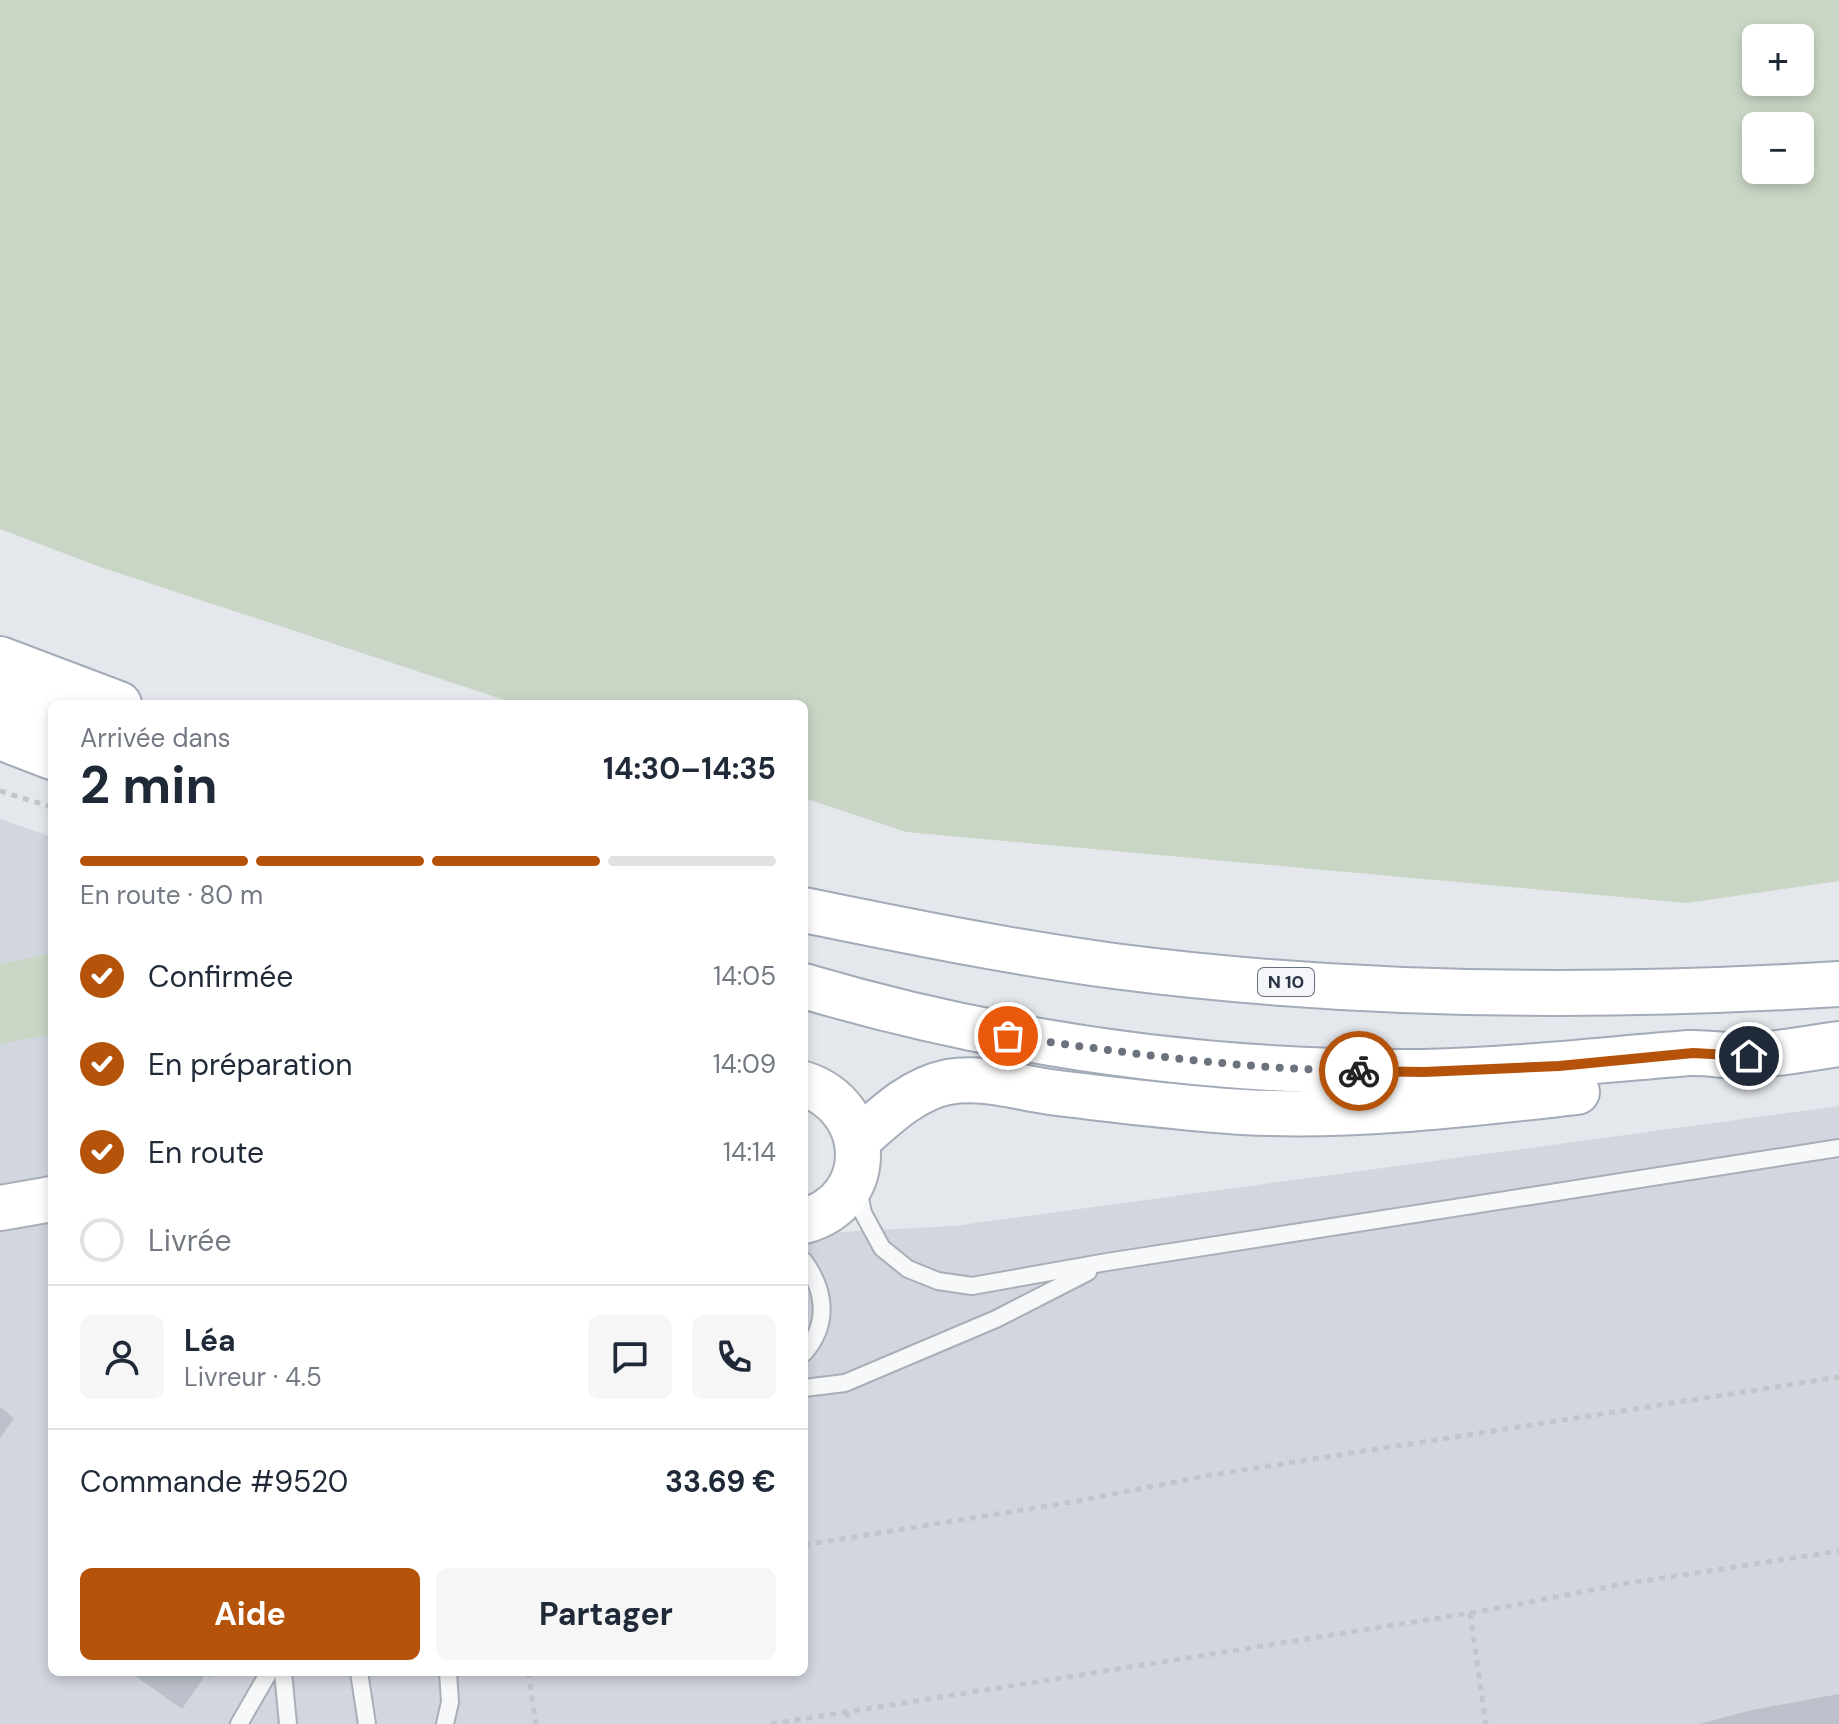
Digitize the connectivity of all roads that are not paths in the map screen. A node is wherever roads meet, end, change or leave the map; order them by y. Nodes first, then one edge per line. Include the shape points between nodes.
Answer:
1 (0, 659) edge
2 (0, 697) edge
3 (108, 700) edge
4 (48, 715) edge
5 (0, 737) edge
6 (48, 755) edge
7 (808, 911) edge
8 (1839, 984) edge
9 (808, 987) edge
10 (1839, 1044) edge
11 (1749, 1056) junction
12 (808, 1086) edge
13 (1839, 1148) edge
14 (856, 1158) junction
15 (48, 1200) edge
16 (0, 1208) edge
17 (808, 1220) edge
18 (1107, 1262) junction
19 (808, 1266) edge
20 (808, 1346) edge
21 (808, 1388) edge
22 (267, 1676) edge
23 (283, 1676) edge
24 (360, 1676) edge
25 (448, 1676) edge
26 (239, 1724) edge
27 (288, 1724) edge
28 (367, 1724) edge
29 (445, 1724) edge

1 - 3 main road
2 - 4 main road
5 - 6 main road
7 - 8 main road, N 10 via 1113,966 1250,980 1487,993
9 - 11 main road via 1008,1036 1283,1070 1424,1072 1693,1053
10 - 11 main road
11 - 14 main road via 1739,1072 1649,1085 1460,1105 1315,1113 1161,1105 992,1080 947,1082 887,1113
12 - 14 main road via 838,1103 851,1121
13 - 18 lane
14 - 17 main road via 846,1193 833,1208
14 - 18 lane via 863,1213 882,1248 908,1269 972,1286
15 - 16 main road
18 - 21 lane via 996,1319 845,1383
19 - 20 lane via 818,1280 822,1300 819,1325
22 - 26 lane
23 - 27 lane
24 - 28 lane
25 - 29 lane

